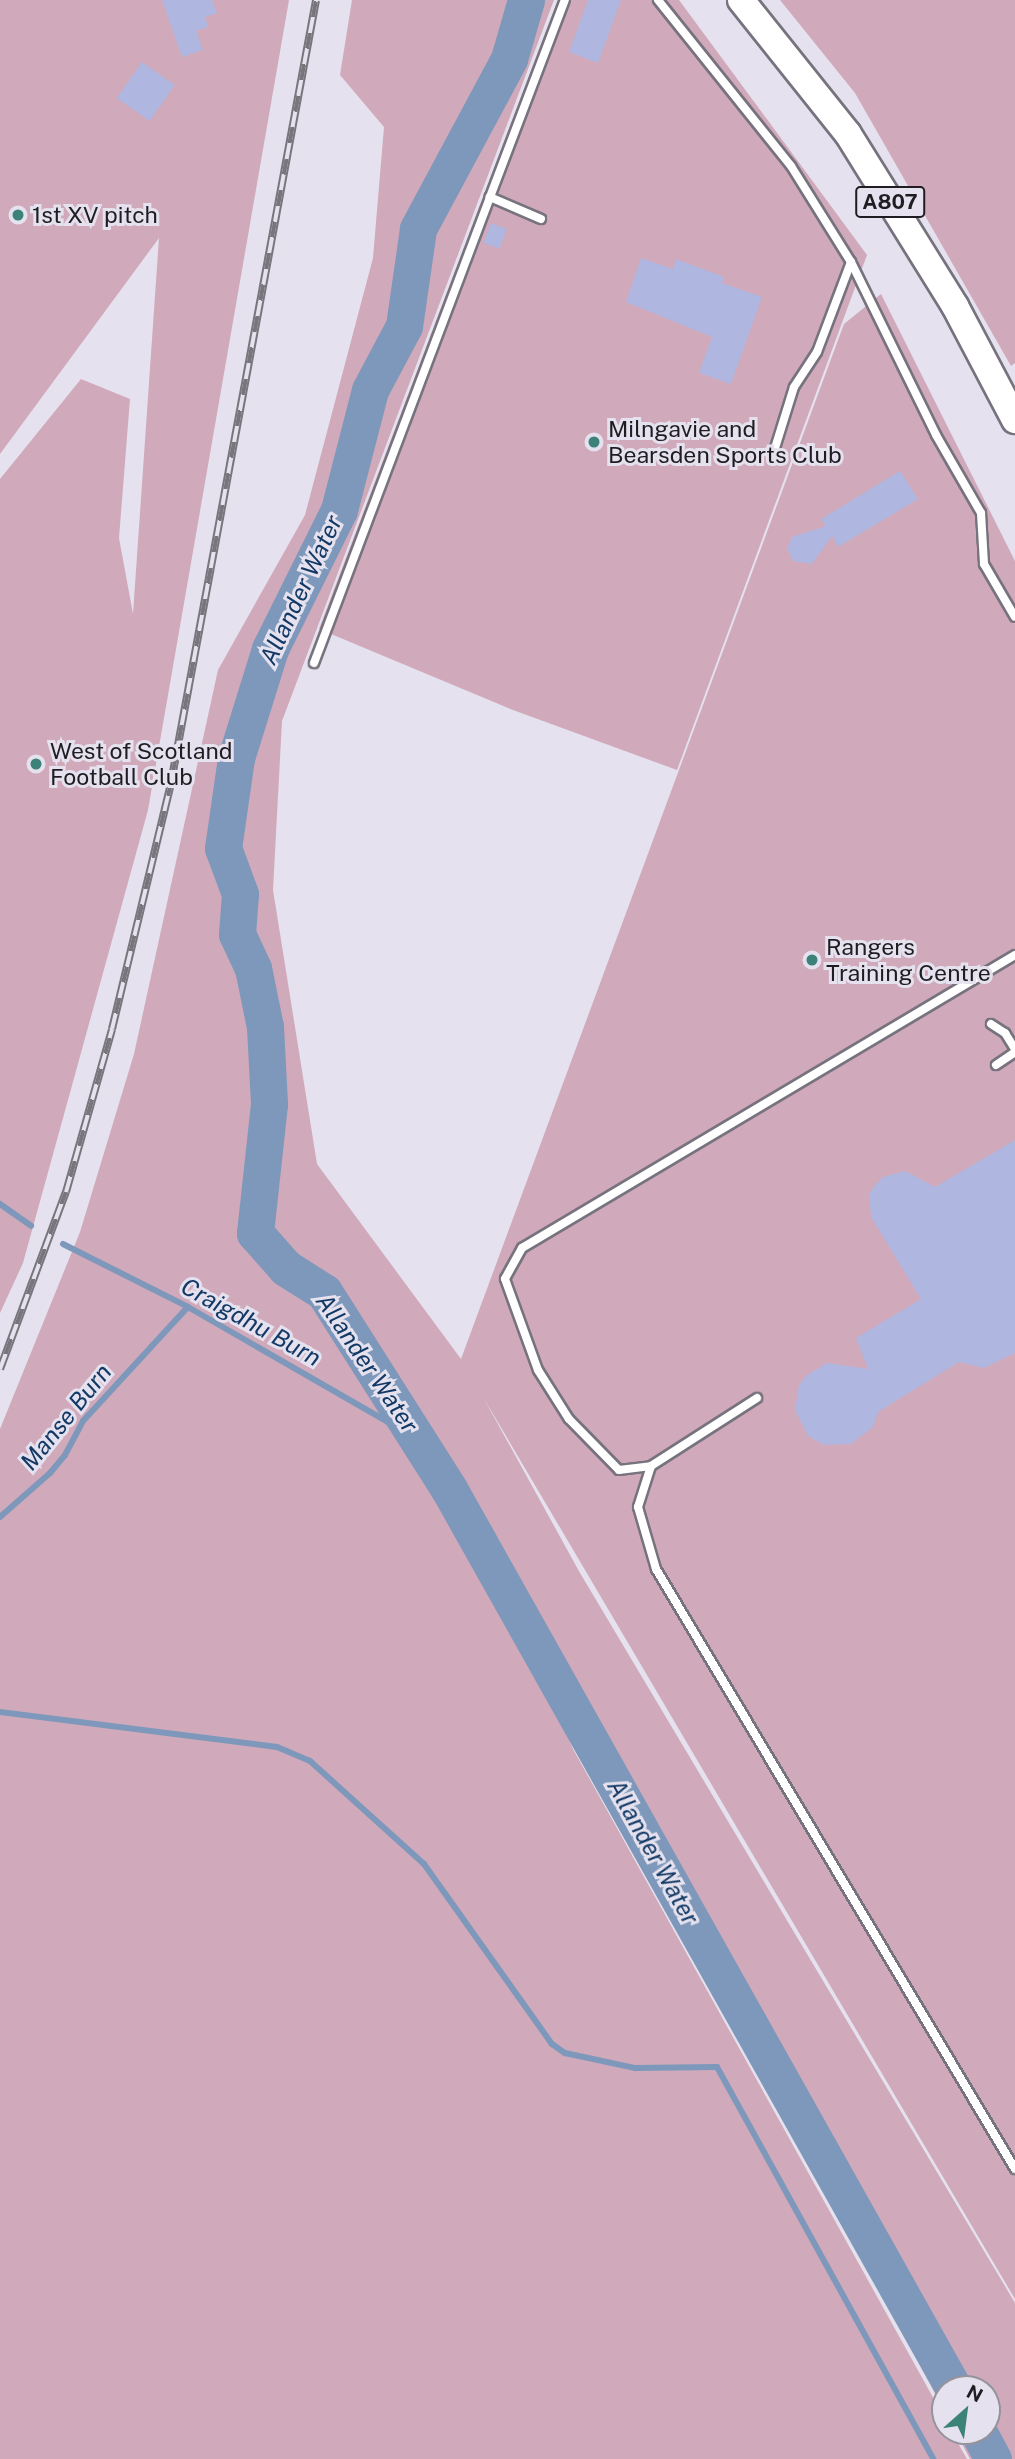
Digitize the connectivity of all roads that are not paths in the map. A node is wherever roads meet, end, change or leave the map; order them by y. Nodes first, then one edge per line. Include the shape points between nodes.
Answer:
1 (565, 0) edge
2 (657, 0) edge
3 (741, 0) edge
4 (490, 197) junction
5 (541, 219) dead end
6 (851, 262) junction
7 (1015, 420) edge
8 (775, 448) dead end
9 (1015, 617) edge
10 (314, 663) dead end
11 (1015, 956) edge
12 (991, 1024) dead end
13 (1015, 1051) edge
14 (996, 1065) dead end
15 (757, 1398) dead end
16 (651, 1466) junction
17 (1015, 2169) edge

1 - 4 lane
2 - 6 lane via 791,166
3 - 7 main road, A807 via 848,134 955,306
4 - 5 lane
4 - 10 lane
6 - 8 lane via 817,352 794,387
6 - 9 lane via 936,435 981,513 984,564
11 - 16 lane via 522,1248 505,1279 538,1370 569,1419 619,1470
12 - 13 lane via 1005,1033
13 - 14 lane
15 - 16 lane
16 - 17 lane via 638,1507 656,1569

